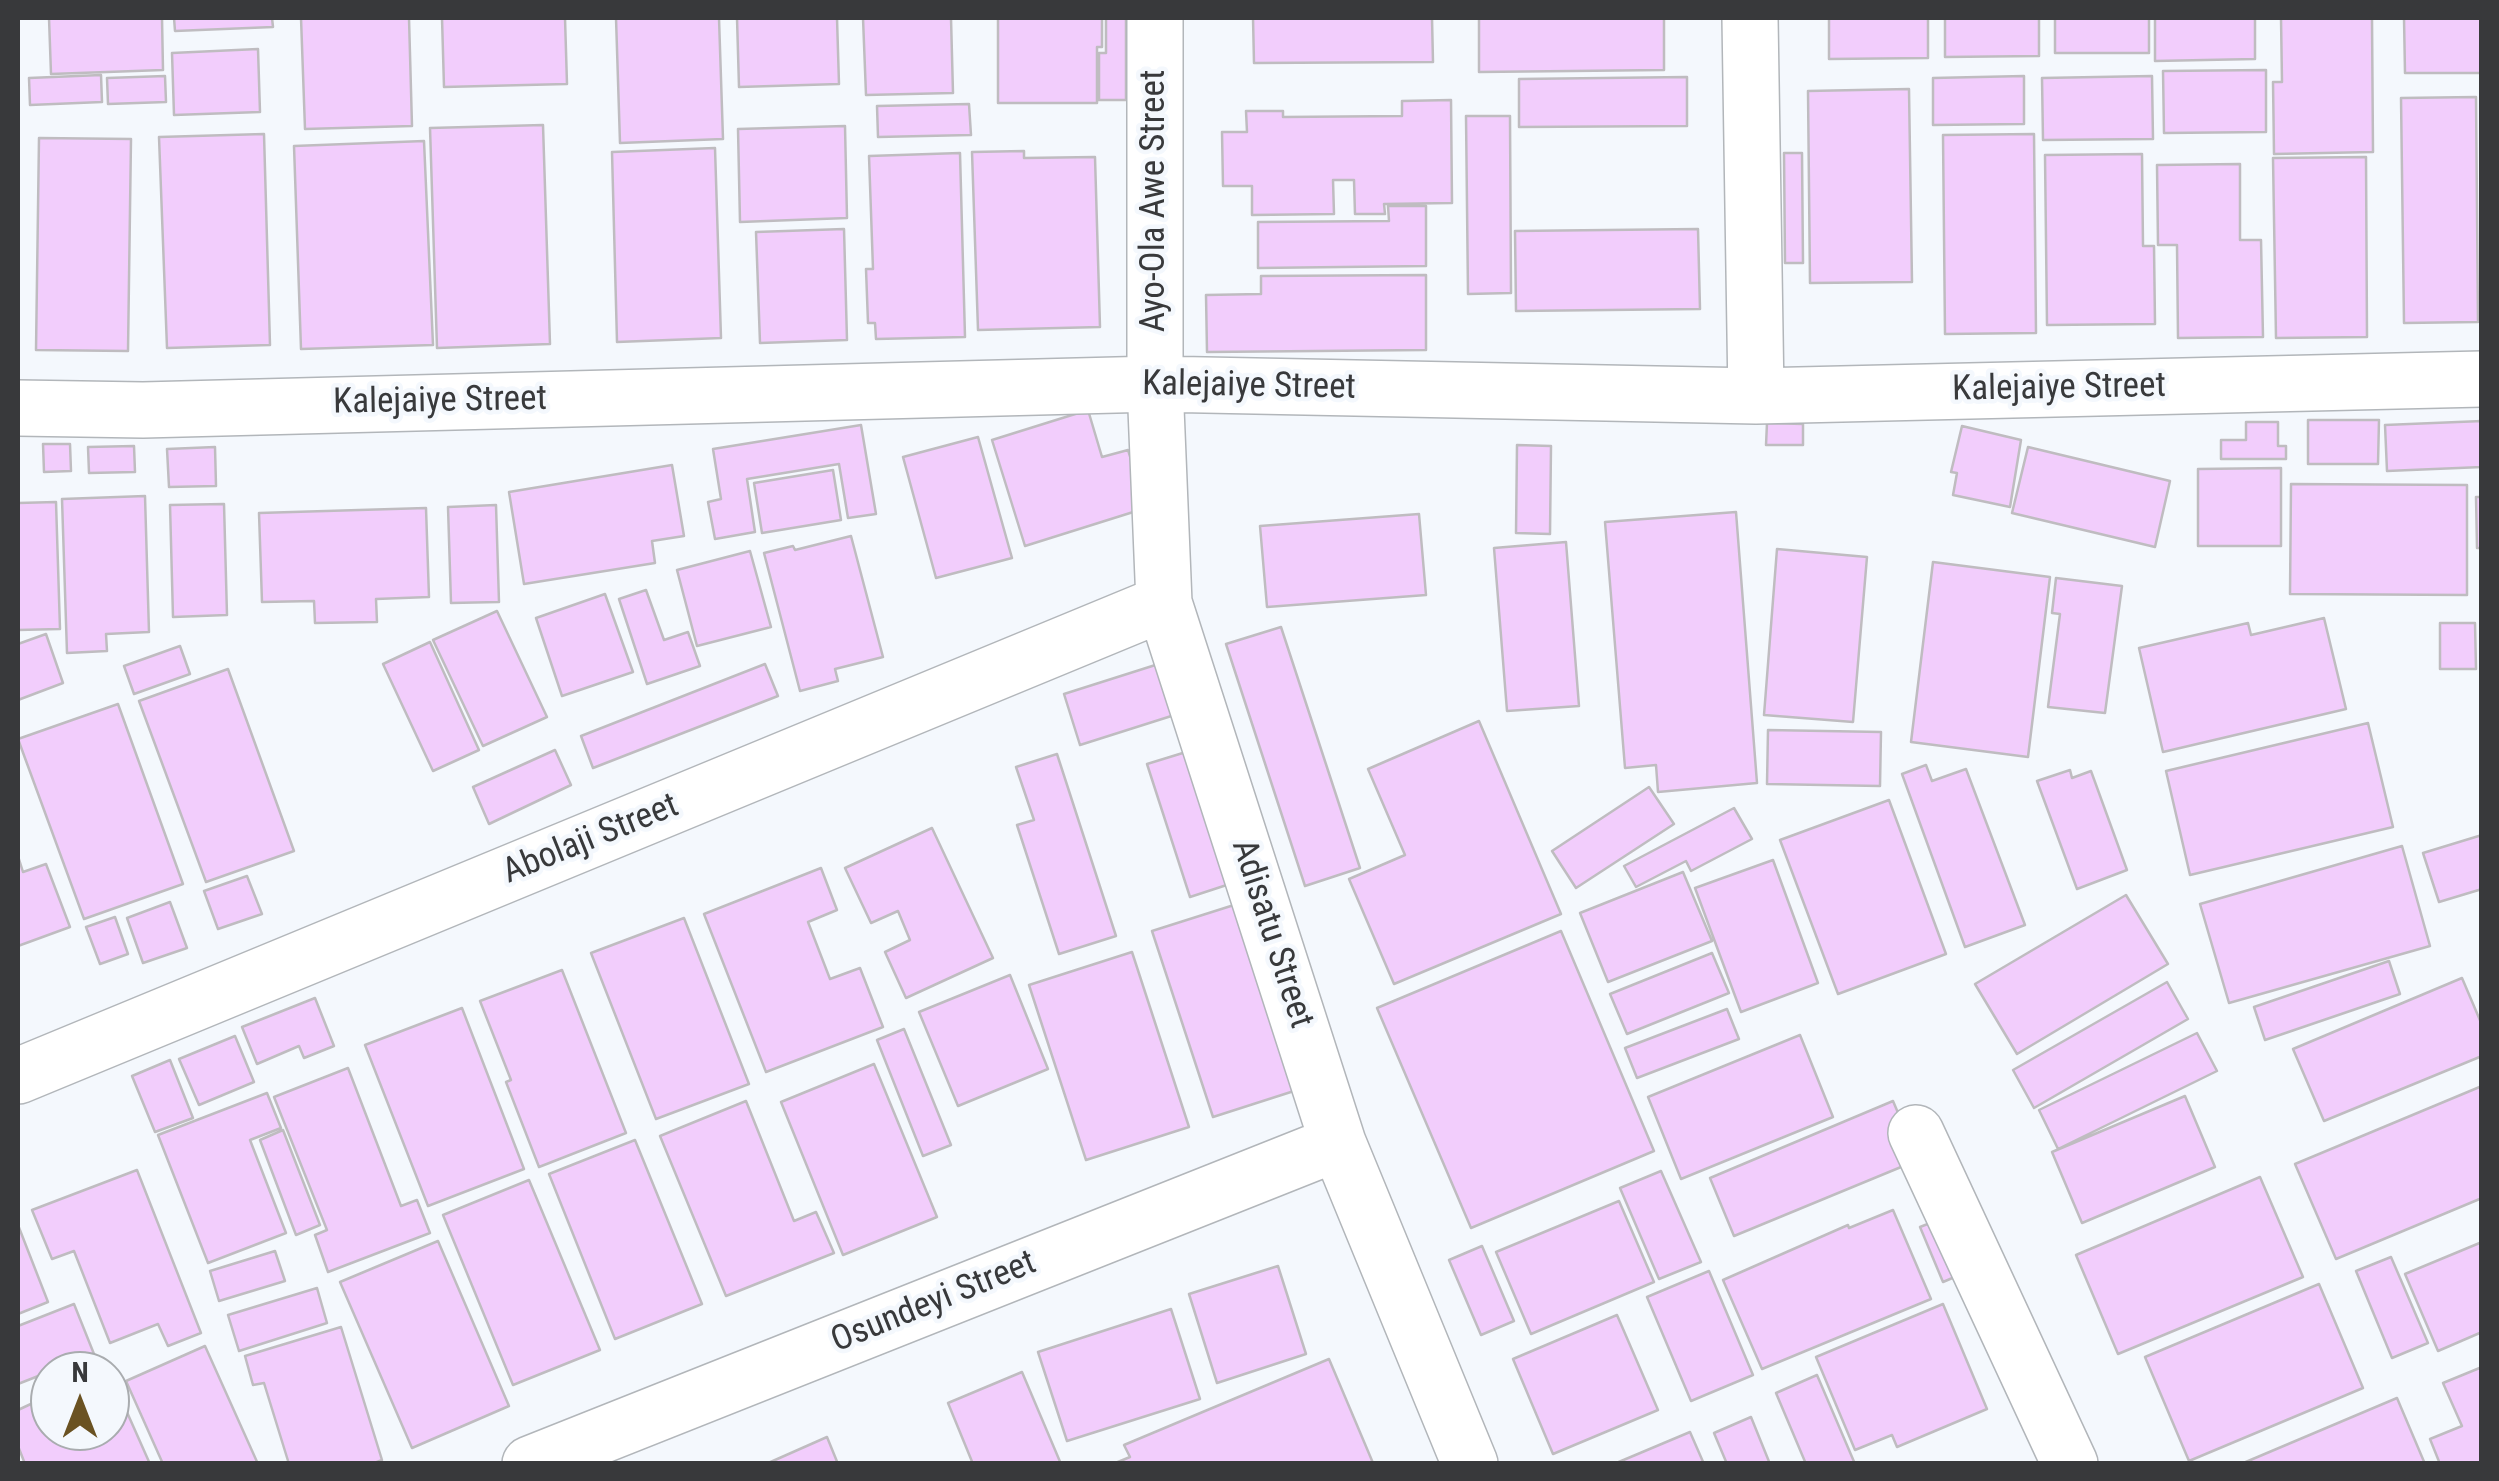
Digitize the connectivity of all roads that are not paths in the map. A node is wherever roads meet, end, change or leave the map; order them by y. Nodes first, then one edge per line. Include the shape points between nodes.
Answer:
1 (1155, 18) edge
2 (1750, 18) edge
3 (2482, 379) edge
4 (1155, 384) junction
5 (1756, 396) junction
6 (18, 408) edge
7 (1164, 603) junction
8 (18, 1076) edge
9 (1916, 1133) dead end
10 (1338, 1143) junction
11 (530, 1464) edge
12 (1470, 1464) edge
13 (2070, 1464) edge

1 - 4 street, Ayo-Ola Awe Street
2 - 5 street
3 - 5 street, Kalejaiye Street
4 - 5 street, Kalejaiye Street
4 - 6 street, Kalejaiye Street
4 - 7 street, Adisatu Street
7 - 8 street, Abolaji Street
7 - 10 street, Adisatu Street
9 - 13 street
10 - 11 street, Osundeyi Street
10 - 12 street, Adisatu Street

